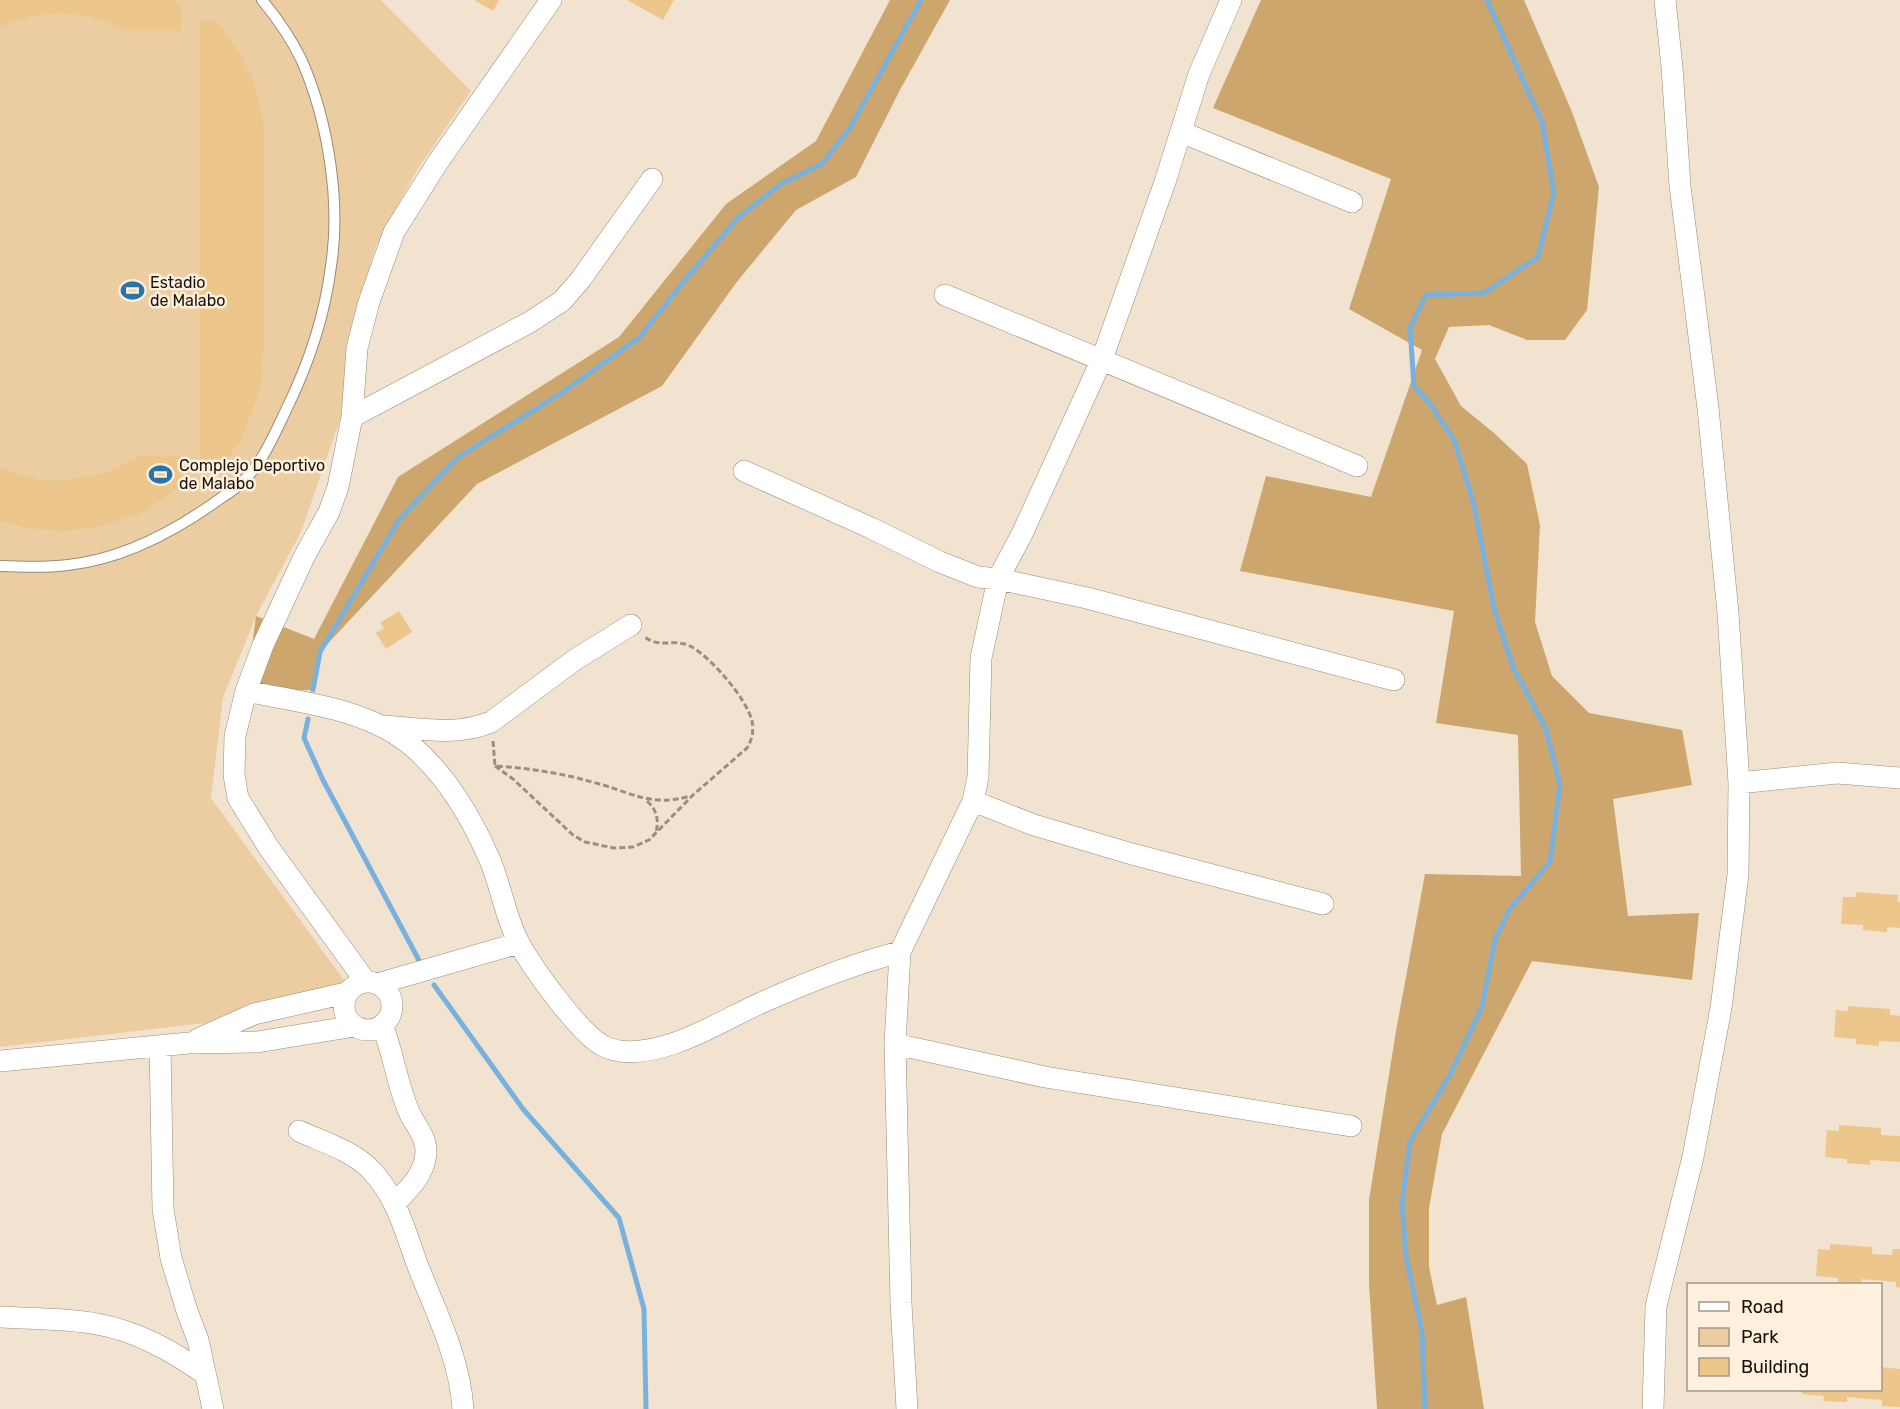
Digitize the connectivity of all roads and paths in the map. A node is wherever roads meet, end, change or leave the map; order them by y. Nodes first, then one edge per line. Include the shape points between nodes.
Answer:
1 (262, 0) edge
2 (551, 0) edge
3 (1231, 0) edge
4 (1665, 0) edge
5 (1180, 132) junction
6 (652, 179) dead end
7 (1352, 202) dead end
8 (945, 295) dead end
9 (1102, 359) junction
10 (352, 417) junction
11 (1358, 466) dead end
12 (744, 471) dead end
13 (0, 566) edge
14 (998, 579) junction
15 (632, 625) joint
16 (1394, 680) dead end
17 (246, 691) junction
18 (491, 722) junction
19 (384, 726) junction
20 (495, 766) junction
21 (1900, 778) edge
22 (1739, 783) junction
23 (693, 795) junction
24 (645, 800) junction
25 (972, 801) junction
26 (656, 833) junction
27 (1323, 904) dead end
28 (519, 944) junction
29 (900, 952) junction
30 (371, 983) junction
31 (346, 993) junction
32 (355, 1026) junction
33 (382, 1026) junction
34 (189, 1043) junction
35 (895, 1044) junction
36 (160, 1046) junction
37 (0, 1061) edge
38 (1351, 1126) dead end
39 (299, 1131) dead end
40 (395, 1203) junction
41 (0, 1317) edge
42 (205, 1374) junction
43 (213, 1409) edge
44 (463, 1409) edge
45 (907, 1409) edge
46 (1653, 1409) edge

1 - 13 lane via 301,60 313,92 334,194 332,265 322,312 295,391 267,448 240,485 197,516 164,534 99,559 69,565
2 - 10 street via 394,232 357,348
3 - 5 street via 1199,74
4 - 22 street via 1680,186 1728,613
5 - 7 street
5 - 9 street
6 - 10 street via 562,301
8 - 9 street
9 - 11 street
9 - 14 street
10 - 17 street via 329,512 281,604
12 - 14 street via 948,566 978,577
14 - 16 street via 1086,598
14 - 25 street via 981,658 978,777
15 - 18 street via 576,659
15 - 23 path via 653,643 686,644 701,653 741,699 752,720 752,741 747,748
17 - 19 street
17 - 30 street via 235,736 238,798 269,848
18 - 19 street via 449,730
18 - 20 path
19 - 28 street via 433,766 458,801 489,858
20 - 24 path via 559,774
20 - 26 path via 561,826 585,842 633,847
21 - 22 street via 1837,773
22 - 46 street via 1738,875 1721,1008 1694,1157 1656,1306
23 - 24 path
23 - 26 path
24 - 26 path via 656,812
25 - 27 street via 1034,825 1132,854
25 - 29 street
28 - 29 street via 585,1032 602,1046 619,1051 677,1043 841,968
28 - 30 street
29 - 35 street
30 - 31 street via 356,985
30 - 33 street via 385,989 391,998 392,1008
31 - 32 street via 344,1008
31 - 34 street via 254,1014
32 - 33 street via 363,1030
32 - 34 street via 257,1042
33 - 40 street via 426,1151 417,1181
34 - 36 street
35 - 38 street via 1045,1077
35 - 45 street
36 - 37 street
36 - 42 street via 163,1209 171,1258
39 - 40 street via 351,1155 371,1170
40 - 44 street via 451,1349
41 - 42 street via 95,1323 120,1329 166,1348
42 - 43 street

